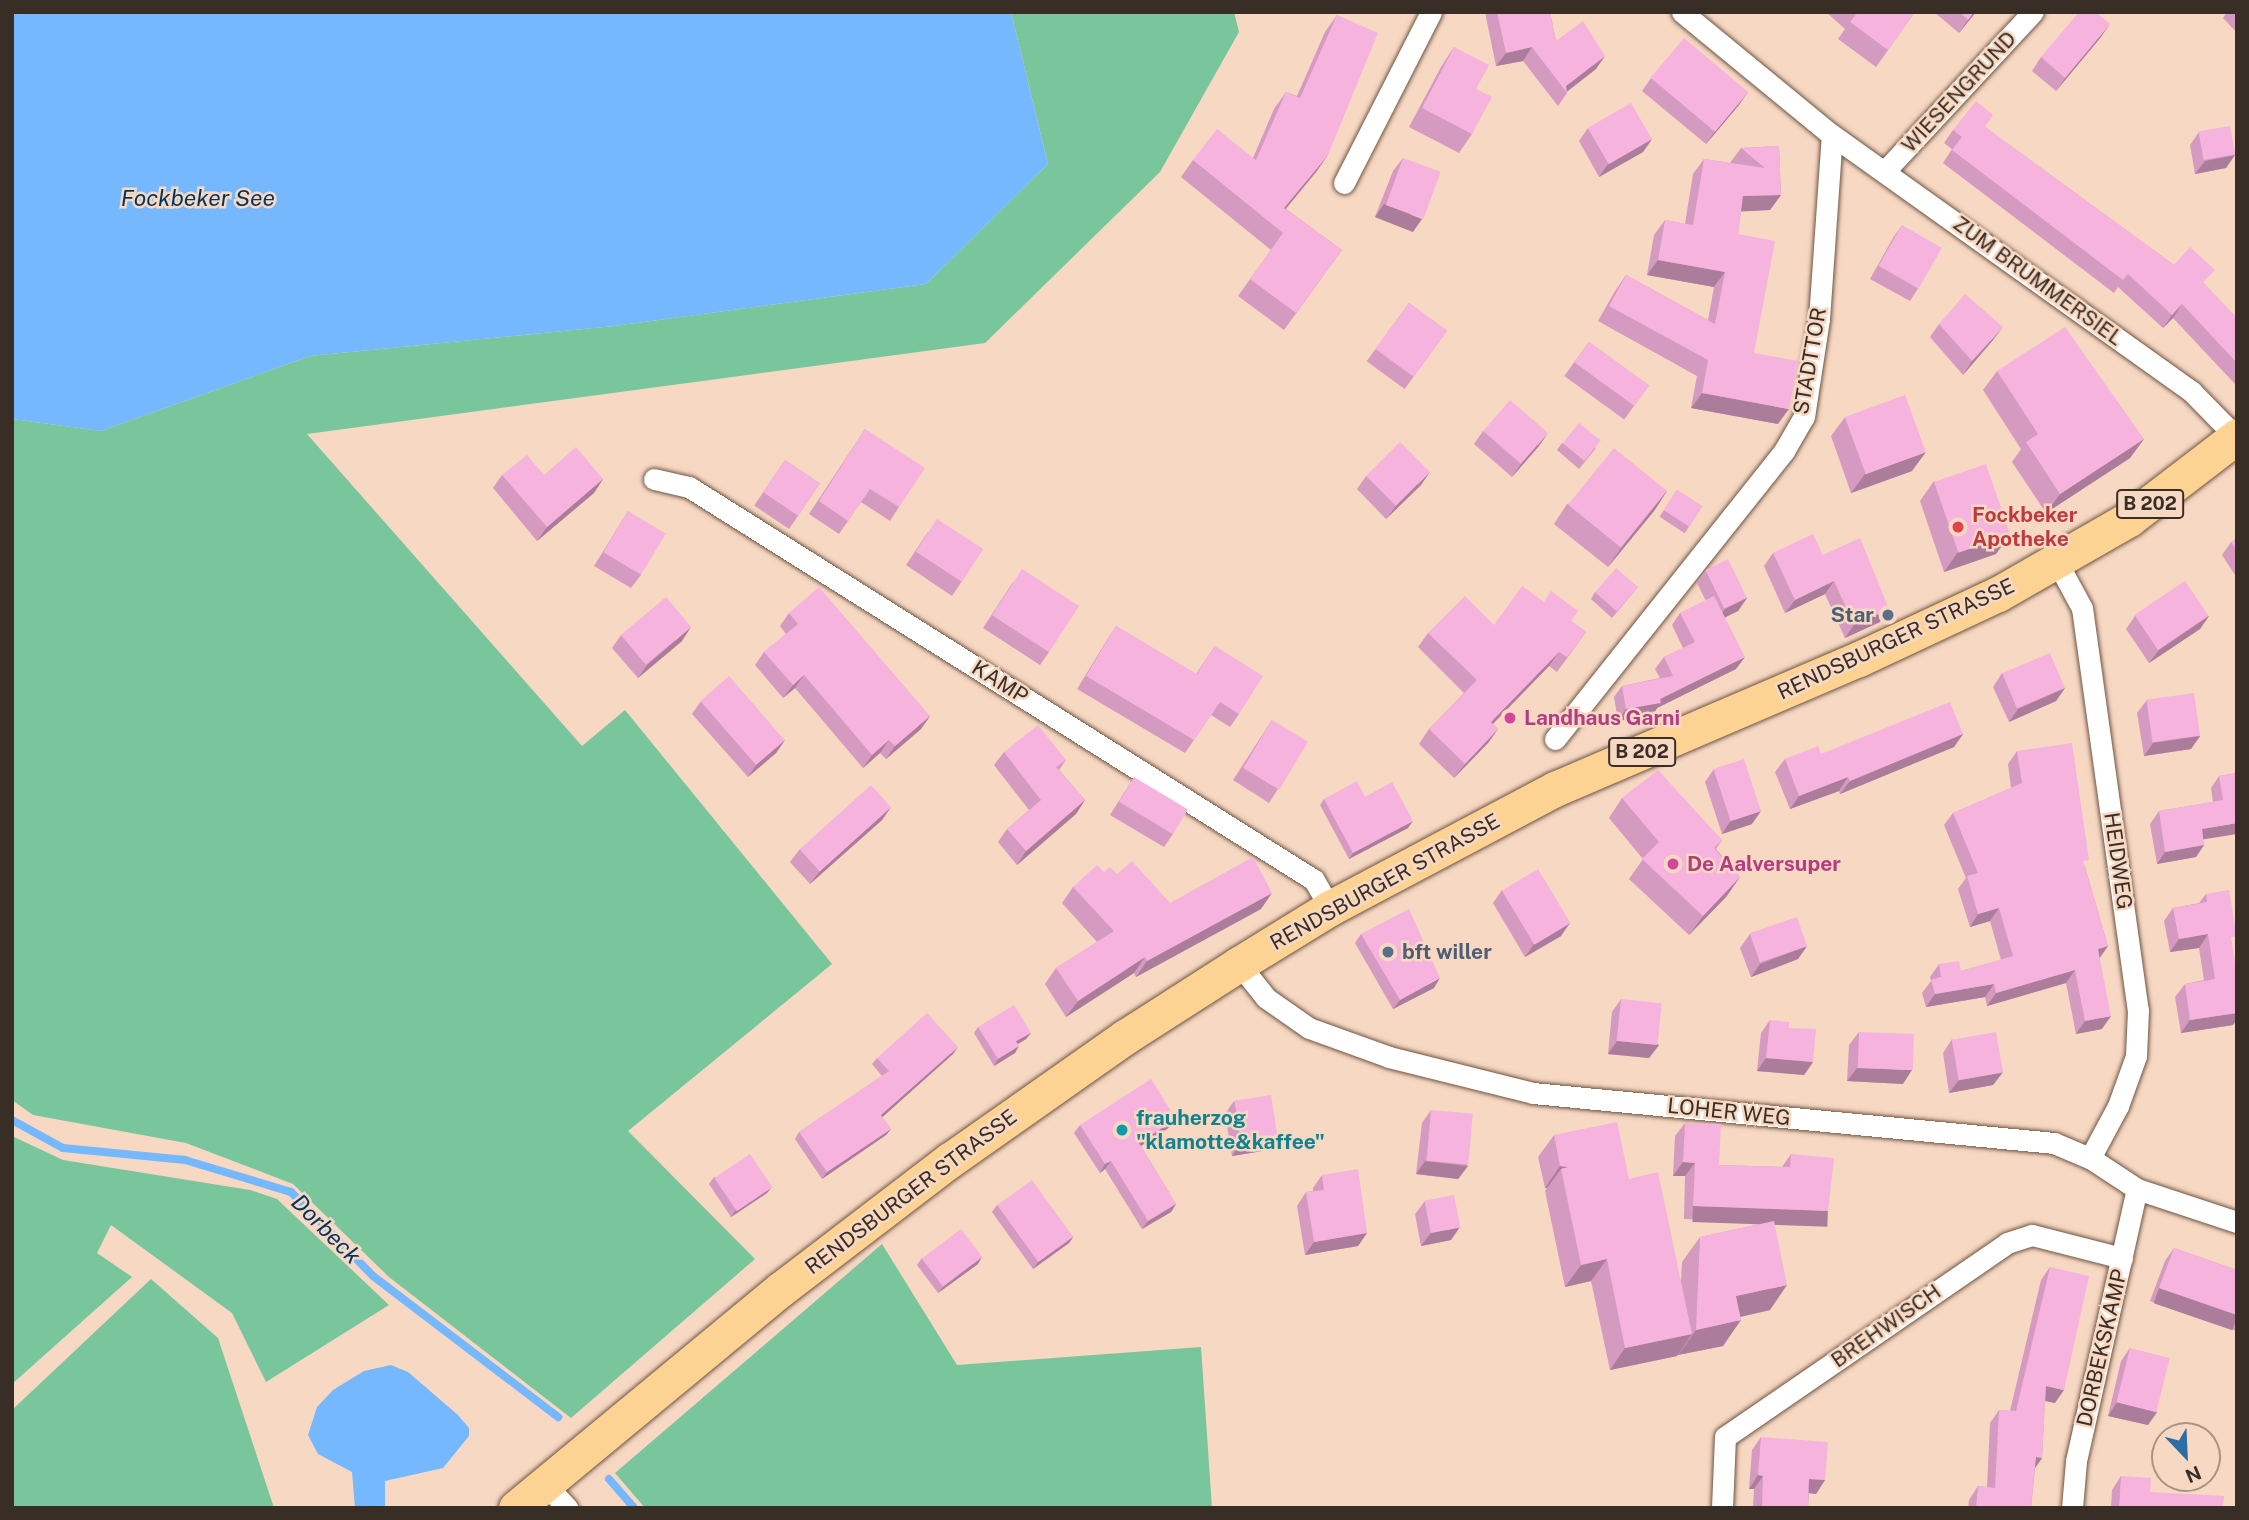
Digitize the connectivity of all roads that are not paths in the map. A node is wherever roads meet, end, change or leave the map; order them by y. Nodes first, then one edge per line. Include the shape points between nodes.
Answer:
1 (1431, 12) edge
2 (1682, 12) edge
3 (2033, 12) edge
4 (1832, 135) junction
5 (1885, 171) junction
6 (1344, 183) dead end
7 (2236, 436) edge
8 (654, 479) dead end
9 (2057, 562) junction
10 (1555, 738) dead end
11 (1330, 908) junction
12 (1239, 964) junction
13 (2090, 1158) junction
14 (2137, 1189) junction
15 (2237, 1222) edge
16 (2122, 1258) junction
17 (556, 1496) edge
18 (516, 1508) edge
19 (1722, 1508) edge
20 (2072, 1508) edge

1 - 6 street
2 - 4 street
3 - 5 street, WIESENGRUND
4 - 5 street, ZUM BRUMMERSIEL
4 - 10 street, STADTTOR via 1819,319 1804,416 1784,451
5 - 7 street, ZUM BRUMMERSIEL via 2192,392
7 - 9 main road, RENDSBURGER STRASSE / B 202 via 2129,519
8 - 11 street, KAMP via 689,487 1314,880
9 - 11 main road, RENDSBURGER STRASSE / B 202 via 1859,659 1555,789
9 - 13 street, HEIDWEG via 2082,608 2138,1010 2136,1056 2118,1106
11 - 12 main road, RENDSBURGER STRASSE / B 202
12 - 13 street, LOHER WEG via 1266,998 1309,1028 1389,1057 1532,1093 2054,1143
12 - 17 main road, RENDSBURGER STRASSE via 1125,1037 950,1160 780,1289 599,1439
13 - 14 street, LOHER WEG
14 - 15 street, LOHER WEG
14 - 16 street, DORBEKSKAMP
16 - 19 street, BREHWISCH via 2032,1235 2007,1243 1725,1437
16 - 20 street, DORBEKSKAMP via 2077,1461
17 - 18 main road, RENDSBURGER STRASSE

